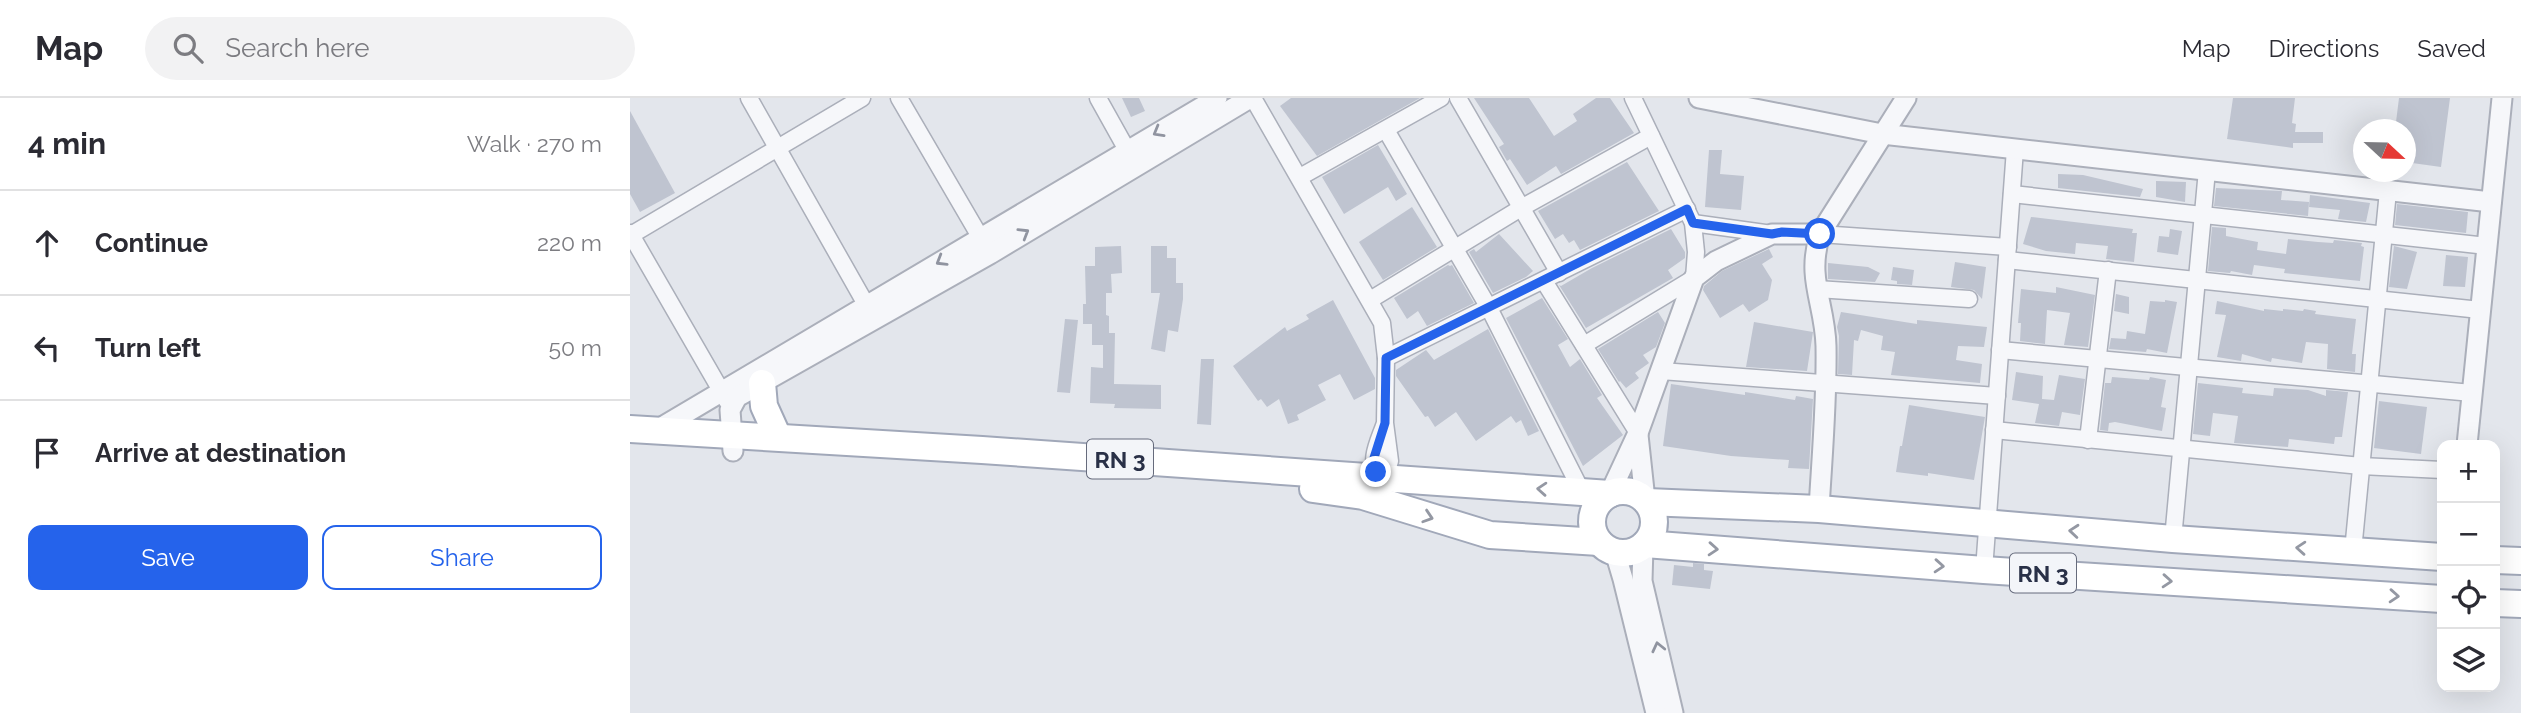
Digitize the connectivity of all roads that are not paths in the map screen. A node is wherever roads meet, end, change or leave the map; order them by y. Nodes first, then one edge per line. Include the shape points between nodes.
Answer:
1 (749, 98) edge
2 (862, 98) edge
3 (899, 98) edge
4 (1098, 98) edge
5 (1217, 98) edge
6 (1252, 98) edge
7 (1441, 98) edge
8 (1458, 98) edge
9 (1633, 98) edge
10 (1699, 98) edge
11 (1906, 98) edge
12 (2502, 98) edge
13 (1386, 130) junction
14 (1882, 134) junction
15 (1651, 136) junction
16 (778, 148) junction
17 (2015, 149) junction
18 (1127, 150) junction
19 (2207, 170) junction
20 (1300, 177) junction
21 (2388, 191) junction
22 (2012, 194) junction
23 (2491, 202) junction
24 (1521, 208) junction
25 (2203, 215) junction
26 (1690, 216) junction
27 (631, 234) edge
28 (1772, 234) junction
29 (1820, 234) junction
30 (2384, 235) junction
31 (986, 245) junction
32 (2487, 246) junction
33 (1455, 248) junction
34 (2007, 254) junction
35 (2109, 271) junction
36 (1559, 273) junction
37 (1694, 278) junction
38 (2197, 280) junction
39 (1544, 281) junction
40 (1817, 289) junction
41 (1969, 299) dead end
42 (2377, 299) junction
43 (1370, 300) junction
44 (1489, 308) junction
45 (2480, 310) junction
46 (871, 312) junction
47 (1584, 345) junction
48 (2000, 350) junction
49 (1386, 358) junction
50 (2096, 359) junction
51 (2189, 367) junction
52 (1661, 371) junction
53 (1826, 382) junction
54 (762, 383) junction
55 (2370, 384) junction
56 (2472, 393) junction
57 (1997, 396) junction
58 (726, 399) junction
59 (630, 429) edge
60 (657, 430) junction
61 (1994, 430) junction
62 (1638, 433) junction
63 (778, 437) junction
64 (2088, 440) junction
65 (2467, 440) edge
66 (733, 443) junction
67 (630, 445) edge
68 (2181, 450) junction
69 (2361, 466) junction
70 (2437, 470) edge
71 (1380, 489) junction
72 (1582, 492) junction
73 (1610, 493) junction
74 (1646, 501) junction
75 (1819, 509) junction
76 (1986, 524) junction
77 (2172, 539) junction
78 (1644, 545) junction
79 (1607, 547) junction
80 (2353, 551) junction
81 (2437, 556) edge
82 (2500, 560) edge
83 (2521, 561) edge
84 (1984, 570) junction
85 (2437, 599) edge
86 (2500, 603) edge
87 (2521, 604) edge
88 (1656, 713) edge
89 (1673, 713) edge

1 - 16 street
2 - 16 street
3 - 31 street
4 - 18 street
5 -> 18 street
6 - 20 street
31 -> 6 street
7 - 13 street
8 - 24 street
9 - 15 street
10 - 14 street
11 - 14 street
12 - 23 street
13 - 20 street
13 - 33 street
14 - 17 street
14 - 29 street
15 - 24 street
15 - 26 street
16 - 27 street
16 - 46 street
17 - 19 street
17 - 22 street
18 - 31 street
19 - 21 street
19 - 25 street
20 - 43 street
21 - 23 street
21 - 30 street
22 - 25 street
22 - 34 street
23 - 32 street
24 - 33 street
24 - 36 street
25 - 30 street
25 - 38 street
26 - 28 street
26 - 36 street
26 - 37 street via 1696,253
27 - 58 street
28 - 29 street
28 - 37 street via 1716,261
29 - 34 street
29 - 40 street via 1813,260
30 - 32 street
30 - 42 street
31 - 46 street
32 - 45 street
33 - 43 street
33 - 44 street
34 - 35 street
34 - 48 street
35 - 38 street
35 - 50 street
36 - 39 street
37 - 47 street
37 - 52 street
38 - 42 street
38 - 51 street
39 - 44 street
39 - 47 street
40 - 41 street
40 - 53 street via 1825,334
42 - 45 street
42 - 55 street
43 - 49 street via 1382,323
44 - 49 street
44 - 72 street
45 - 56 street
46 - 54 street
46 - 58 street
47 - 62 street
48 - 50 street
48 - 57 street
49 - 71 street via 1385,423 1373,461
50 - 51 street
50 - 64 street
51 - 55 street
51 - 68 street
52 - 53 street
52 - 62 street
53 - 57 street
53 - 75 street
54 - 58 street
54 - 63 main road via 764,406
55 - 56 street
55 - 69 street
56 - 65 street
57 - 61 street
58 - 60 street
58 - 66 street
59 - 60 main road, RN 3
60 - 66 main road, RN 3
61 - 64 street
61 - 76 street
62 - 73 street
62 - 74 street
63 - 66 main road, RN 3
63 - 71 main road, RN 3
64 - 68 street
66 - 67 main road, RN 3
66 - 71 main road, RN 3 via 1328,490
68 - 69 street
68 - 77 street
69 - 70 street
69 - 80 street
72 -> 71 main road, RN 3
71 -> 79 main road, RN 3 via 1490,535
72 - 73 main road, RN 3
73 - 74 main road via 1629,491
73 - 79 main road via 1592,515 1594,534
74 - 75 main road, RN 3
74 - 78 main road via 1654,519
75 - 76 main road, RN 3
77 -> 76 main road, RN 3
76 - 84 street
80 -> 77 main road, RN 3
78 - 79 main road via 1629,552
78 -> 84 main road, RN 3
89 -> 78 street via 1642,581
79 - 88 street
80 - 81 main road, RN 3
82 - 83 main road
84 -> 85 main road, RN 3
86 - 87 main road

